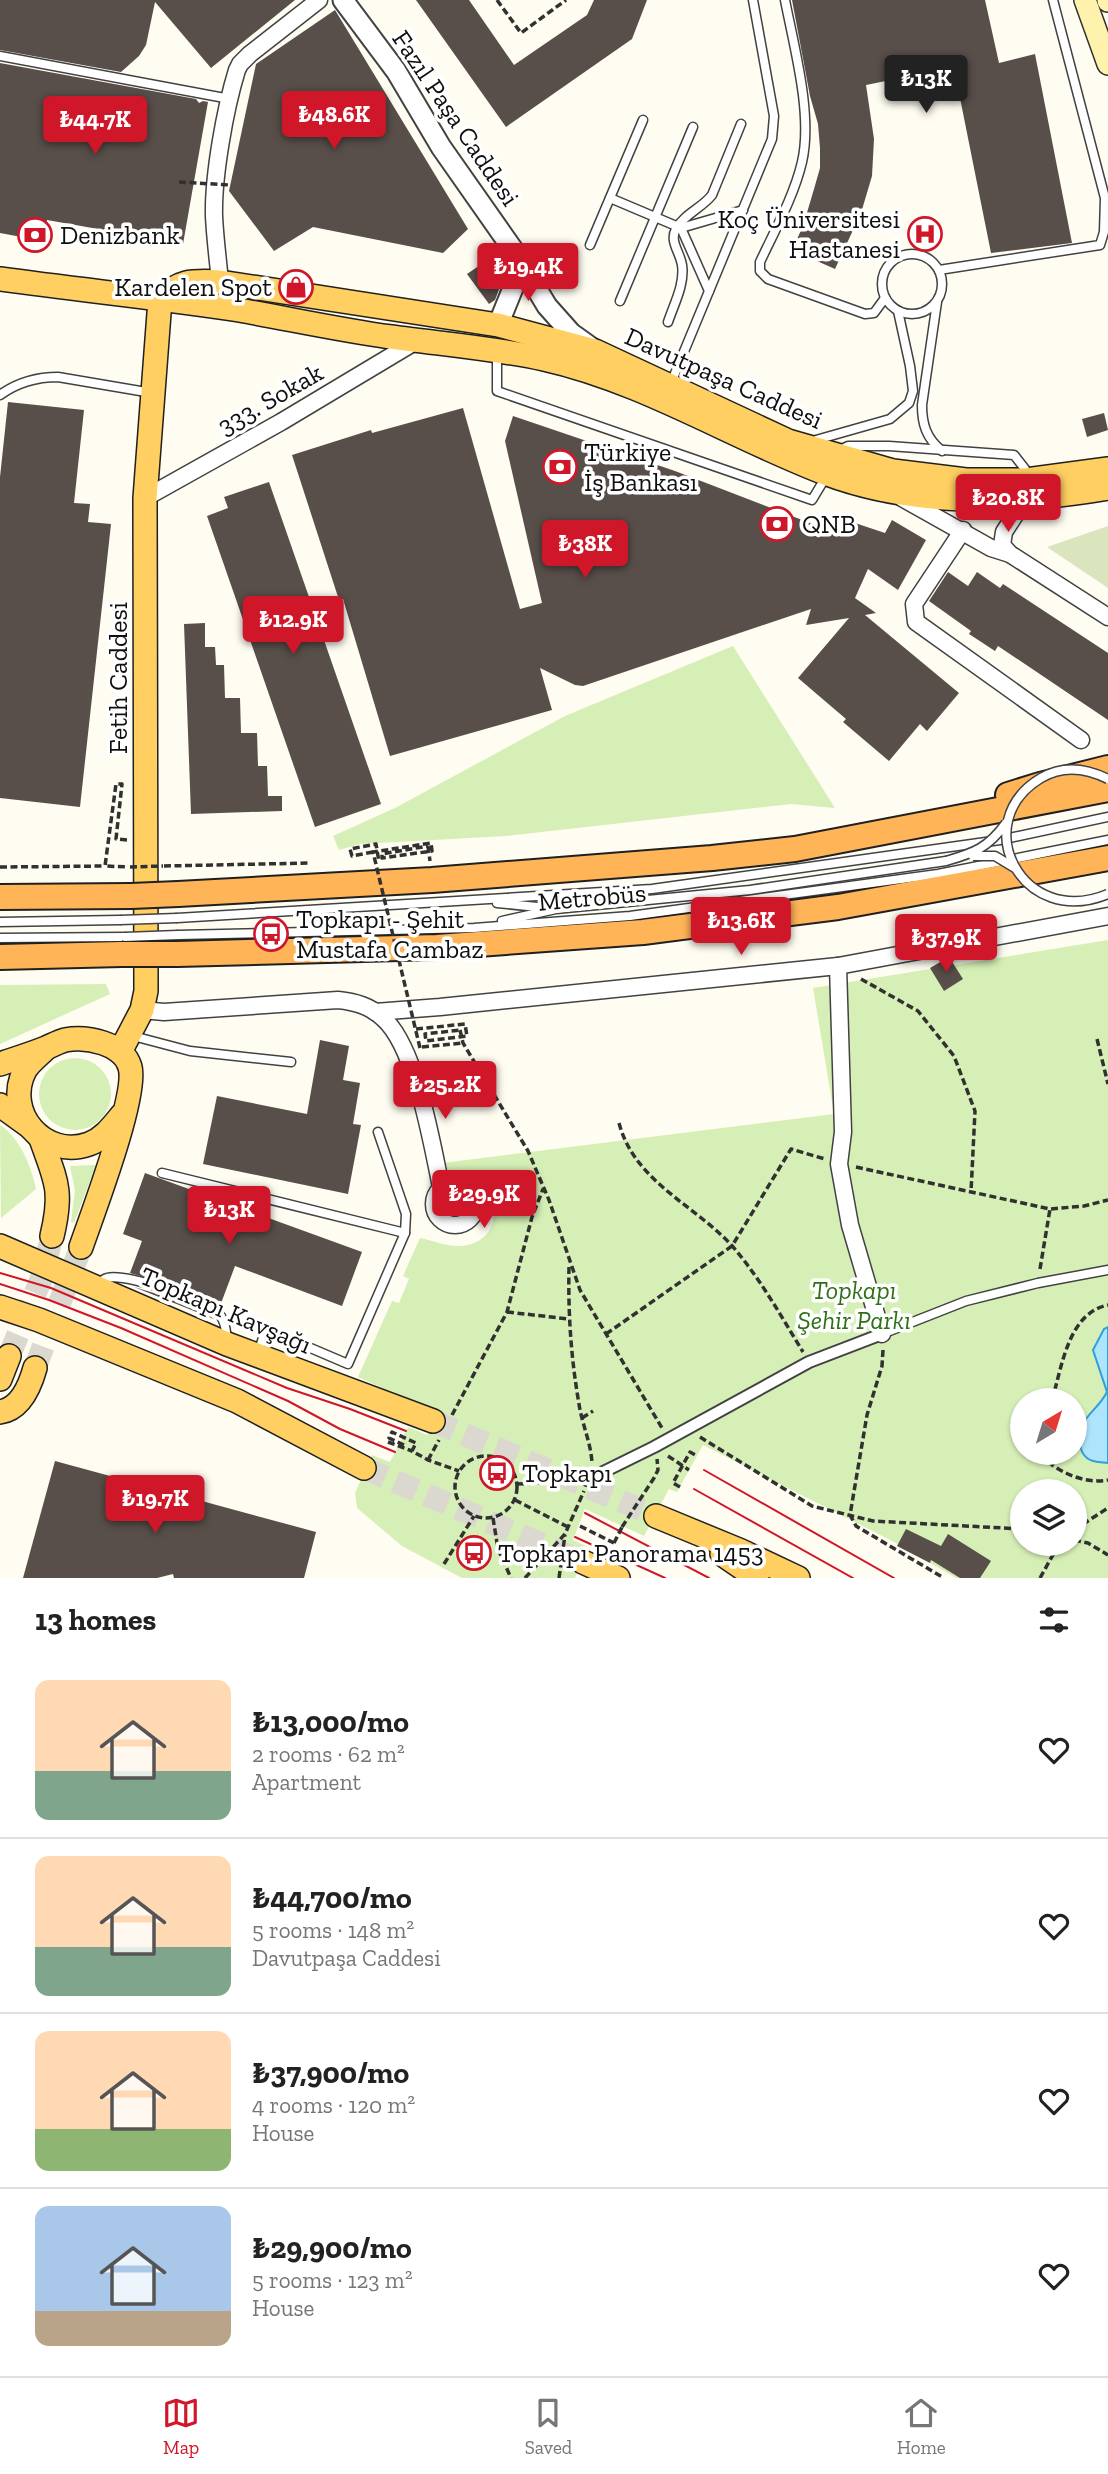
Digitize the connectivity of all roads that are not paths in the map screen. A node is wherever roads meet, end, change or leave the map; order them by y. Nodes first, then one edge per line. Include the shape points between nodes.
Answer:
1 (319, 0) edge
2 (343, 0) edge
3 (753, 0) edge
4 (785, 0) edge
5 (1053, 0) edge
6 (1085, 0) edge
7 (0, 55) edge
8 (1108, 64) edge
9 (230, 99) junction
10 (643, 120) dead end
11 (741, 124) dead end
12 (693, 127) dead end
13 (610, 198) junction
14 (743, 210) junction
15 (656, 218) junction
16 (679, 227) junction
17 (590, 245) dead end
18 (522, 266) junction
19 (939, 270) junction
20 (0, 279) edge
21 (220, 282) junction
22 (709, 291) junction
23 (885, 298) junction
24 (160, 300) junction
25 (620, 301) dead end
26 (937, 302) junction
27 (898, 311) junction
28 (668, 322) dead end
29 (305, 323) junction
30 (498, 325) junction
31 (418, 340) junction
32 (497, 351) junction
33 (595, 351) junction
34 (669, 386) junction
35 (153, 393) junction
36 (0, 395) edge
37 (788, 441) junction
38 (942, 451) junction
39 (829, 464) junction
40 (1108, 469) edge
41 (1108, 488) edge
42 (885, 489) junction
43 (1026, 489) junction
44 (145, 498) junction
45 (1108, 504) edge
46 (963, 530) junction
47 (1010, 554) junction
48 (1108, 617) edge
49 (1081, 740) dead end
50 (1108, 768) edge
51 (1108, 779) edge
52 (1108, 789) edge
53 (1108, 817) edge
54 (948, 818) junction
55 (1008, 821) junction
56 (1108, 839) edge
57 (1108, 858) edge
58 (946, 861) junction
59 (1015, 868) junction
60 (1108, 894) edge
61 (0, 898) edge
62 (470, 901) junction
63 (177, 906) junction
64 (556, 909) junction
65 (1108, 916) edge
66 (0, 922) edge
67 (474, 928) junction
68 (177, 944) junction
69 (1, 952) edge
70 (838, 966) junction
71 (142, 1010) junction
72 (375, 1012) junction
73 (125, 1044) junction
74 (46, 1048) junction
75 (291, 1062) dead end
76 (0, 1065) edge
77 (0, 1105) edge
78 (124, 1112) junction
79 (378, 1132) dead end
80 (37, 1135) junction
81 (162, 1173) dead end
82 (441, 1188) dead end
83 (405, 1233) junction
84 (52, 1236) tunnel mouth
85 (0, 1245) edge
86 (80, 1248) tunnel mouth
87 (1108, 1270) edge
88 (0, 1307) edge
89 (882, 1334) junction
90 (257, 1355) junction
91 (5, 1360) tunnel mouth
92 (35, 1368) tunnel mouth
93 (0, 1379) edge
94 (1, 1416) edge
95 (441, 1427) tunnel mouth
96 (364, 1468) tunnel mouth
97 (587, 1480) road end
98 (587, 1570) tunnel mouth
99 (618, 1578) edge
100 (757, 1578) edge
101 (798, 1578) edge

1 - 9 street via 240,64
2 - 18 street, Fazıl Paşa Caddesi via 396,71
3 - 14 lane via 773,128
4 - 23 lane via 806,115 805,138 791,196 760,262 761,271 768,279 865,314 874,313
5 - 19 lane via 1105,198 1100,245
6 - 8 main road
7 - 9 lane
9 - 21 street via 215,191
10 - 13 lane
11 - 16 lane via 712,195
12 - 15 lane
13 - 15 lane
13 - 17 lane
14 - 16 lane
14 - 22 lane
15 - 16 lane
15 - 25 lane
16 - 22 lane
16 - 28 lane via 674,242 682,282
18 - 30 street
18 - 33 street, Fazıl Paşa Caddesi via 547,306
19 - 23 lane via 923,256 903,255 887,267 882,287
19 - 26 lane via 942,286
20 - 24 main road, Davutpaşa Caddesi
21 - 24 main road, Davutpaşa Caddesi via 180,284
21 - 30 main road, Davutpaşa Caddesi
22 - 34 lane
23 - 27 lane
24 - 29 main road, Davutpaşa Caddesi
24 - 35 main road, Fetih Caddesi
26 - 27 lane via 915,314
26 - 38 lane via 922,421 928,437
27 - 37 lane via 912,384 905,409 890,419 822,440
29 - 30 main road via 338,314 460,330
29 - 31 main road, Davutpaşa Caddesi
30 - 33 main road, Davutpaşa Caddesi
31 - 32 main road, Davutpaşa Caddesi
31 - 44 street, 333. Sokak
32 - 39 main road, Davutpaşa Caddesi via 547,360 636,388
32 - 39 lane via 497,391 812,500
33 - 34 main road, Davutpaşa Caddesi
34 - 37 main road, Davutpaşa Caddesi
35 - 36 lane via 45,377 20,383
35 - 44 main road, Fetih Caddesi
37 - 39 main road, Davutpaşa Caddesi
38 - 39 lane via 848,446
38 - 43 lane via 1014,455 1025,469
39 - 42 main road, Davutpaşa Caddesi
39 - 43 main road, Davutpaşa Caddesi
40 - 43 main road, Davutpaşa Caddesi
41 - 43 main road, Davutpaşa Caddesi
42 - 43 main road, Davutpaşa Caddesi via 981,501
42 - 46 street
43 - 45 main road via 1067,508
43 - 47 street via 1004,531 1002,545
44 - 71 main road, Fetih Caddesi via 147,842
46 - 47 street
46 - 49 street via 914,604 916,622
47 - 48 street
50 - 54 highway via 1040,785
51 - 55 lane, Metrobüs, bridge via 1070,768 1049,773 1030,784
52 - 54 highway
53 - 62 lane, Metrobüs via 1000,840 652,889
54 - 63 highway via 795,849
55 - 58 lane, Metrobüs, bridge via 978,851
55 - 59 lane, bridge via 1007,845
56 - 67 lane, Metrobüs via 938,874 630,916
57 - 68 highway via 838,907 643,932 437,947
58 - 59 lane, Metrobüs, bridge via 995,856
58 - 64 lane, Metrobüs via 750,890
59 - 60 lane, Metrobüs, bridge via 1029,886 1047,897 1069,903
61 - 63 highway, bridge via 131,896
62 - 63 lane, Metrobüs
62 - 64 lane, Metrobüs
63 - 66 lane, Metrobüs, bridge via 120,920
64 - 67 lane, Metrobüs
65 - 70 street
67 - 68 lane, Metrobüs
68 - 69 highway, bridge
70 - 72 street
70 - 89 street via 843,1132 839,1164 850,1225
71 - 72 street via 338,1000 359,1003
71 - 73 main road, Fetih Caddesi
72 - 82 street via 386,1020 407,1054
73 - 74 main road via 68,1040
73 - 75 lane
73 - 78 main road via 131,1069
74 - 76 main road
74 - 80 main road via 25,1070 21,1086 23,1115
77 - 80 main road
78 - 80 main road via 106,1134 88,1145 53,1146
78 - 86 main road
79 - 83 lane via 406,1214
80 - 84 main road via 58,1187
81 - 83 lane
83 - 90 lane via 348,1364 266,1329
85 - 90 main road, Topkapı Kavşağı
87 - 89 lane via 966,1301
88 - 96 main road via 237,1401
89 - 97 street via 809,1362
90 - 95 main road, Topkapı Kavşağı
91 - 93 main road
92 - 94 main road via 20,1400
98 - 99 main road
100 - 101 main road via 656,1516

